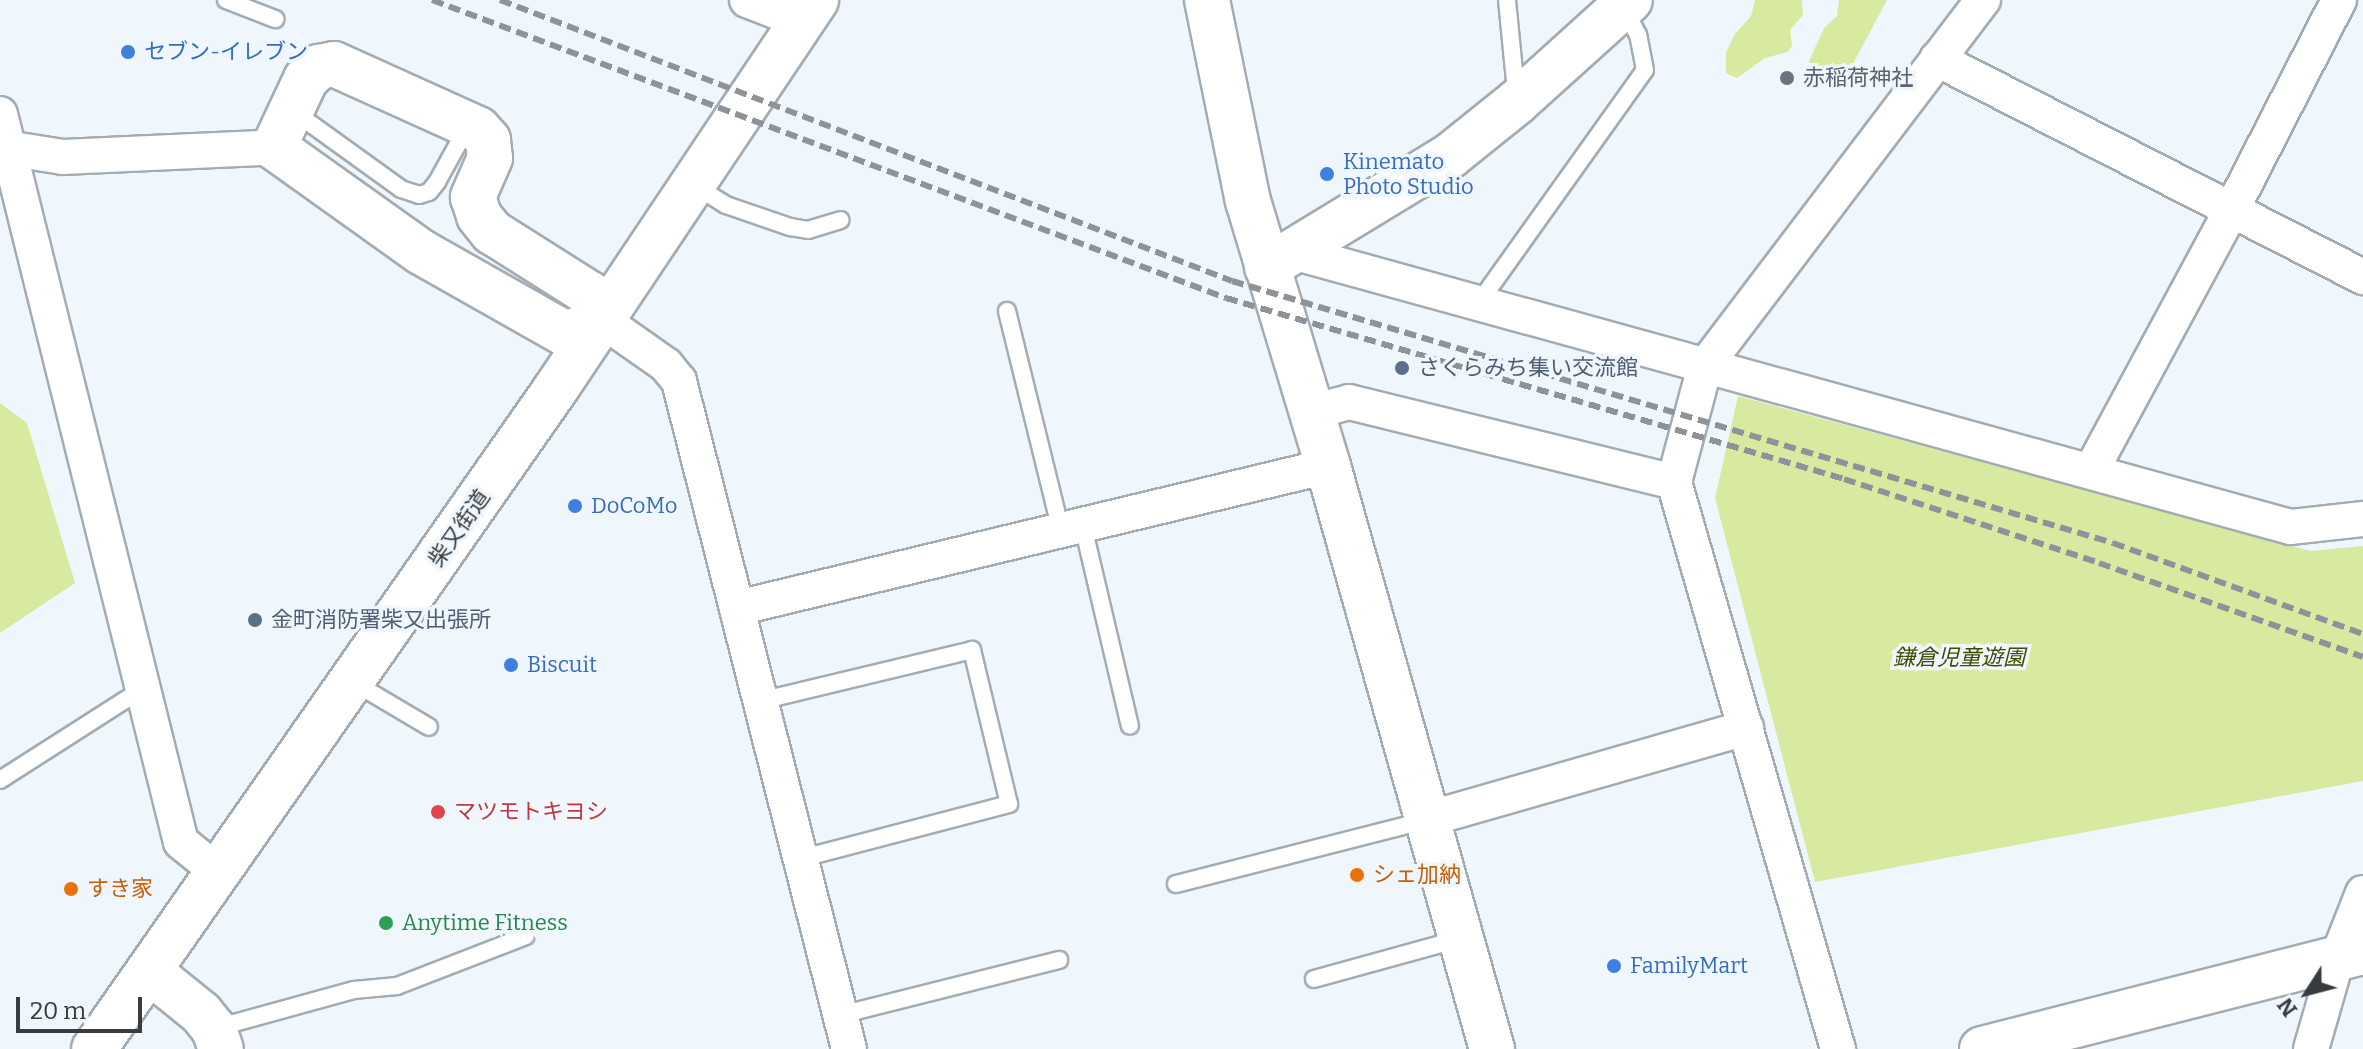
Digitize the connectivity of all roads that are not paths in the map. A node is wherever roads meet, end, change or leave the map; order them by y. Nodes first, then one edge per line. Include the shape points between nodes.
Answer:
1 (226, 0) edge
2 (747, 0) edge
3 (1207, 0) edge
4 (1507, 0) edge
5 (1983, 0) edge
6 (2339, 0) edge
7 (1627, 3) edge
8 (808, 11) edge
9 (275, 19) dead end
10 (1937, 59) junction
11 (1517, 102) junction
12 (0, 114) edge
13 (463, 122) junction
14 (275, 135) junction
15 (3, 148) edge
16 (693, 185) junction
17 (473, 197) junction
18 (2231, 211) junction
19 (840, 220) dead end
20 (401, 238) junction
21 (1280, 259) junction
22 (2363, 277) edge
23 (1478, 304) junction
24 (1007, 311) dead end
25 (602, 320) junction
26 (1705, 366) junction
27 (1312, 412) junction
28 (1328, 466) junction
29 (2091, 471) junction
30 (1674, 482) junction
31 (2363, 519) edge
32 (1072, 529) junction
33 (737, 608) junction
34 (352, 681) junction
35 (144, 688) junction
36 (760, 701) junction
37 (1130, 726) dead end
38 (429, 727) dead end
39 (1746, 728) junction
40 (0, 780) edge
41 (1428, 819) junction
42 (800, 859) junction
43 (218, 872) junction
44 (1176, 884) dead end
45 (2363, 893) edge
46 (526, 936) dead end
47 (1462, 939) junction
48 (2350, 956) edge
49 (1059, 960) dead end
50 (149, 971) junction
51 (1314, 979) dead end
52 (840, 1015) junction
53 (217, 1039) edge
54 (94, 1049) edge
55 (849, 1049) edge
56 (1492, 1049) edge
57 (1838, 1049) edge
58 (1982, 1049) edge
59 (2311, 1049) edge

1 - 9 lane
2 - 8 street
3 - 21 street via 1239,169
4 - 11 lane
5 - 10 street
6 - 18 street
7 - 11 street
7 - 23 lane via 1645,70
8 - 16 street, 柴又街道
10 - 18 street
10 - 26 street
11 - 21 street via 1451,155
12 - 15 street
13 - 14 street via 334,64 319,67 306,79
13 - 14 lane via 464,133 437,182 419,195
13 - 17 street via 488,140 490,158
14 - 15 street via 63,157
14 - 20 street
15 - 35 street
16 - 19 lane via 726,205 790,227 808,230
16 - 25 street, 柴又街道
17 - 20 street via 451,226
17 - 25 street via 492,232 590,294
18 - 22 street
18 - 29 street
20 - 25 street via 566,334
21 - 23 street
21 - 27 street
23 - 26 street
24 - 32 lane
25 - 33 street via 666,365 679,381
25 - 34 street, 柴又街道
26 - 29 street
26 - 30 street
27 - 28 street
27 - 30 street via 1349,402
28 - 32 street
28 - 41 street
29 - 31 street via 2291,527
30 - 39 street
32 - 33 street
32 - 37 lane
33 - 36 street
34 - 38 lane
34 - 43 street, 柴又街道
35 - 40 lane
35 - 43 street via 181,842
36 - 42 street
36 - 42 lane via 972,650 1009,804
39 - 41 street
39 - 57 street
41 - 44 lane
41 - 47 street
42 - 52 street
43 - 50 street, 柴又街道
45 - 48 street
46 - 53 lane via 397,986 354,990
47 - 51 lane
47 - 56 street
48 - 58 street
48 - 59 street
49 - 52 lane
50 - 53 street via 186,998
50 - 54 street, 柴又街道
52 - 55 street

